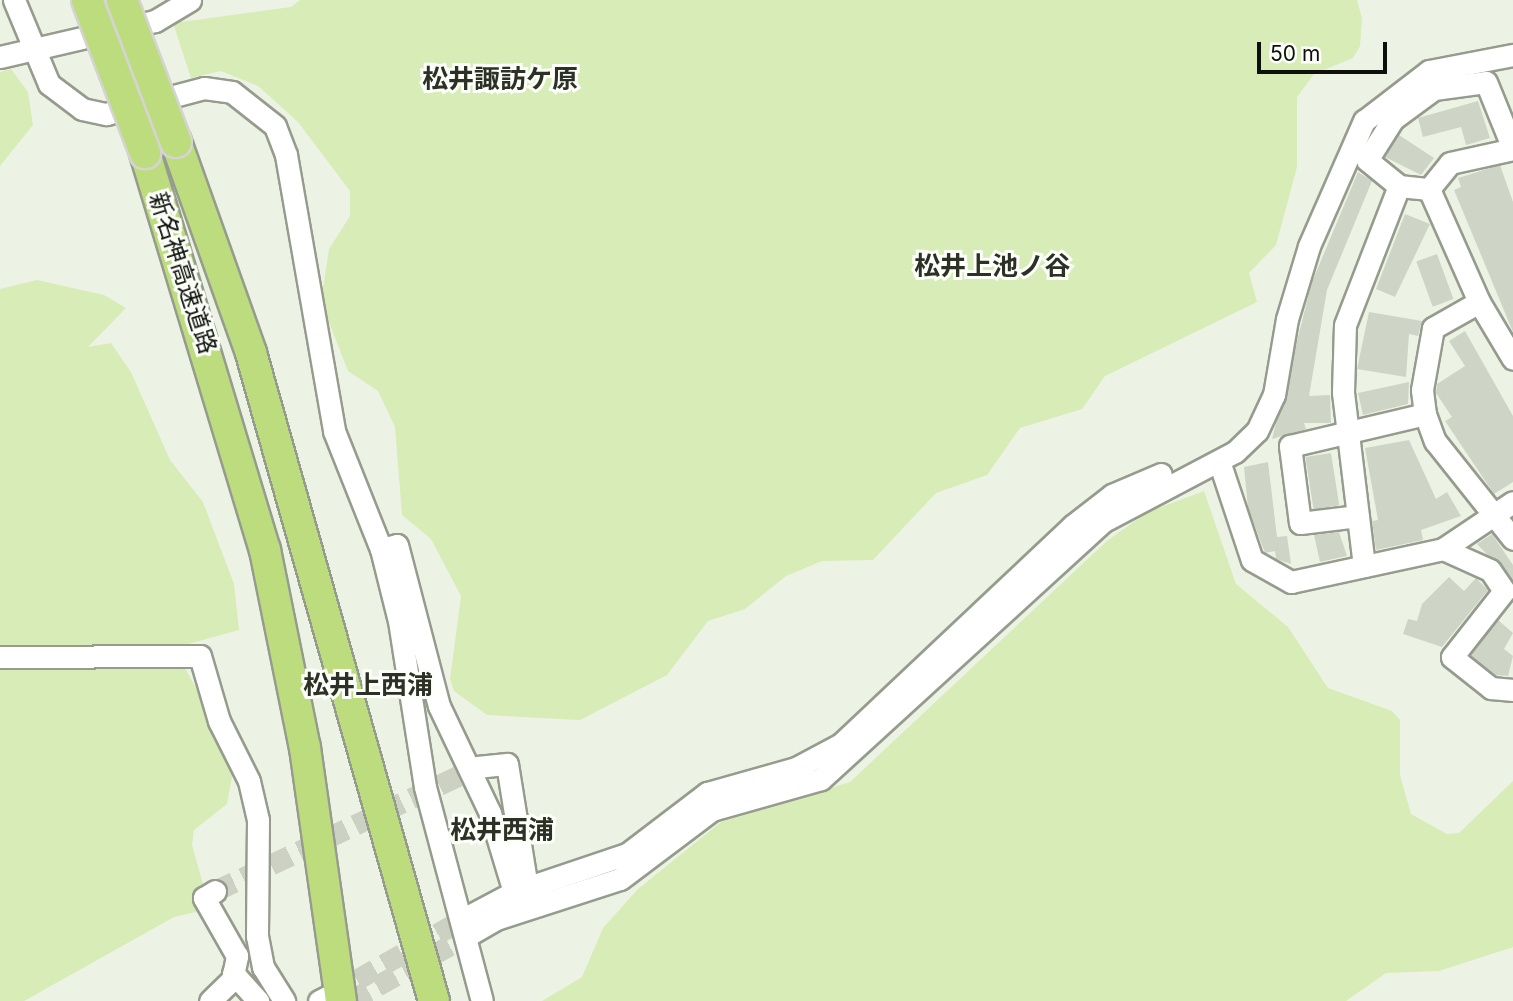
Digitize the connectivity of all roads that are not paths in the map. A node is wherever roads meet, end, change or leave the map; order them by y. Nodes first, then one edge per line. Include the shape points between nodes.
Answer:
1 (14, 0) edge
2 (87, 0) edge
3 (122, 0) edge
4 (190, 0) edge
5 (31, 50) junction
6 (1513, 55) edge
7 (0, 57) edge
8 (1512, 148) edge
9 (1399, 186) junction
10 (1429, 189) junction
11 (1479, 302) junction
12 (1513, 359) edge
13 (1425, 414) junction
14 (1350, 432) junction
15 (1220, 464) junction
16 (1513, 502) edge
17 (1494, 515) junction
18 (1358, 516) junction
19 (1513, 539) edge
20 (381, 549) junction
21 (1443, 549) junction
22 (1364, 566) junction
23 (0, 657) edge
24 (1513, 690) edge
25 (477, 767) tunnel mouth
26 (521, 890) junction
27 (215, 891) dead end
28 (233, 973) junction
29 (329, 1000) edge
30 (210, 1001) edge
31 (258, 1001) edge
32 (284, 1001) edge
33 (434, 1001) edge
34 (482, 1001) edge

1 - 5 street
2 - 29 highway, 新名神高速道路, bridge via 145,153 265,550 305,748
3 - 33 highway, 新名神高速道路, bridge via 251,353
4 - 5 street via 155,21
5 - 7 street
5 - 20 street via 49,84 82,109 106,114 204,88 232,92 275,126 286,155 334,430
6 - 15 street via 1429,72 1364,121 1309,246 1287,319 1274,395 1257,431
8 - 9 street via 1486,82 1434,89 1393,118 1367,160
8 - 10 street via 1450,163
9 - 10 street
9 - 14 street via 1345,325 1342,368
10 - 11 street
11 - 12 street
11 - 13 street via 1433,328 1422,390
13 - 14 street
13 - 17 street via 1435,441
14 - 18 street
14 - 18 street via 1290,446 1300,523
15 - 22 street via 1252,560 1291,582
15 - 26 street via 1201,461 1112,495 841,744 796,768 707,793 627,854
15 - 26 street via 1102,522 821,779 712,810 620,879 469,926
16 - 17 street
17 - 19 street
17 - 21 street
18 - 22 street
20 - 26 street via 397,545 439,706
20 - 34 street via 399,621 425,787
21 - 22 street
21 - 24 street via 1490,570 1504,591 1452,657 1491,688
23 - 32 street via 200,656 219,721 249,781 258,820 257,936 263,967
25 - 26 street via 507,764
27 - 28 street via 204,898 237,956
28 - 30 street
28 - 31 street

